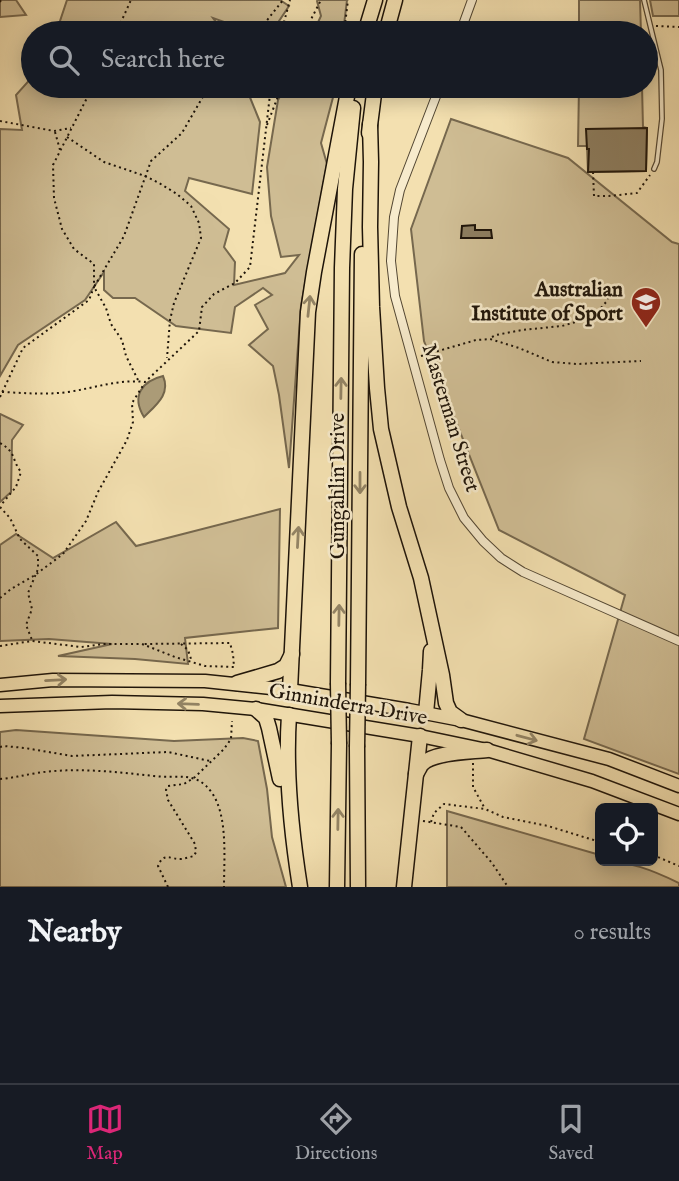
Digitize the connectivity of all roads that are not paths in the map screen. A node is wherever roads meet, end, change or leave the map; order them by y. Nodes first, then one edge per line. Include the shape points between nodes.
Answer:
1 (374, 0) edge
2 (395, 0) edge
3 (472, 0) edge
4 (644, 0) edge
5 (368, 21) edge
6 (389, 21) edge
7 (464, 21) edge
8 (650, 21) edge
9 (658, 57) edge
10 (347, 98) edge
11 (355, 98) edge
12 (373, 98) edge
13 (435, 98) edge
14 (370, 124) junction
15 (654, 169) road end
16 (431, 622) junction
17 (679, 641) edge
18 (292, 654) junction
19 (237, 684) junction
20 (0, 685) edge
21 (290, 690) junction
22 (0, 706) edge
23 (256, 709) junction
24 (426, 713) junction
25 (289, 715) junction
26 (461, 720) junction
27 (421, 736) junction
28 (487, 750) junction
29 (416, 775) junction
30 (679, 786) edge
31 (679, 814) edge
32 (293, 841) junction
33 (300, 887) edge
34 (337, 887) edge
35 (358, 887) edge
36 (404, 887) edge

1 - 5 highway
2 - 6 highway
3 - 7 street
4 - 8 lane
9 - 15 lane via 662,119
18 -> 10 highway via 308,312
34 -> 11 highway, Gungahlin Drive, bridge via 343,229
12 - 14 highway, Gungahlin Drive
13 - 17 street, Masterman Street via 400,190 391,261 395,296 449,488 464,518 501,558
14 - 16 highway via 372,307 381,429
14 -> 35 highway, Gungahlin Drive, bridge via 362,228
16 - 24 highway
16 - 26 highway via 446,703
18 - 19 highway via 278,671
18 - 21 highway
20 -> 19 main road, Ginninderra Drive via 103,679
19 - 21 main road, Ginninderra Drive
21 - 24 main road, Ginninderra Drive
21 - 25 main road
23 -> 22 main road, Ginninderra Drive via 112,702
23 - 25 main road, Ginninderra Drive
23 - 32 highway via 270,728 285,823
24 - 26 main road, Ginninderra Drive
24 - 27 main road
25 - 27 main road, Ginninderra Drive
25 - 32 highway via 287,768
26 -> 30 main road, Ginninderra Drive via 609,760
27 - 28 main road, Ginninderra Drive
27 - 29 highway
28 - 29 highway via 430,759
28 - 31 main road, Ginninderra Drive via 592,781
29 - 36 highway
32 - 33 highway

